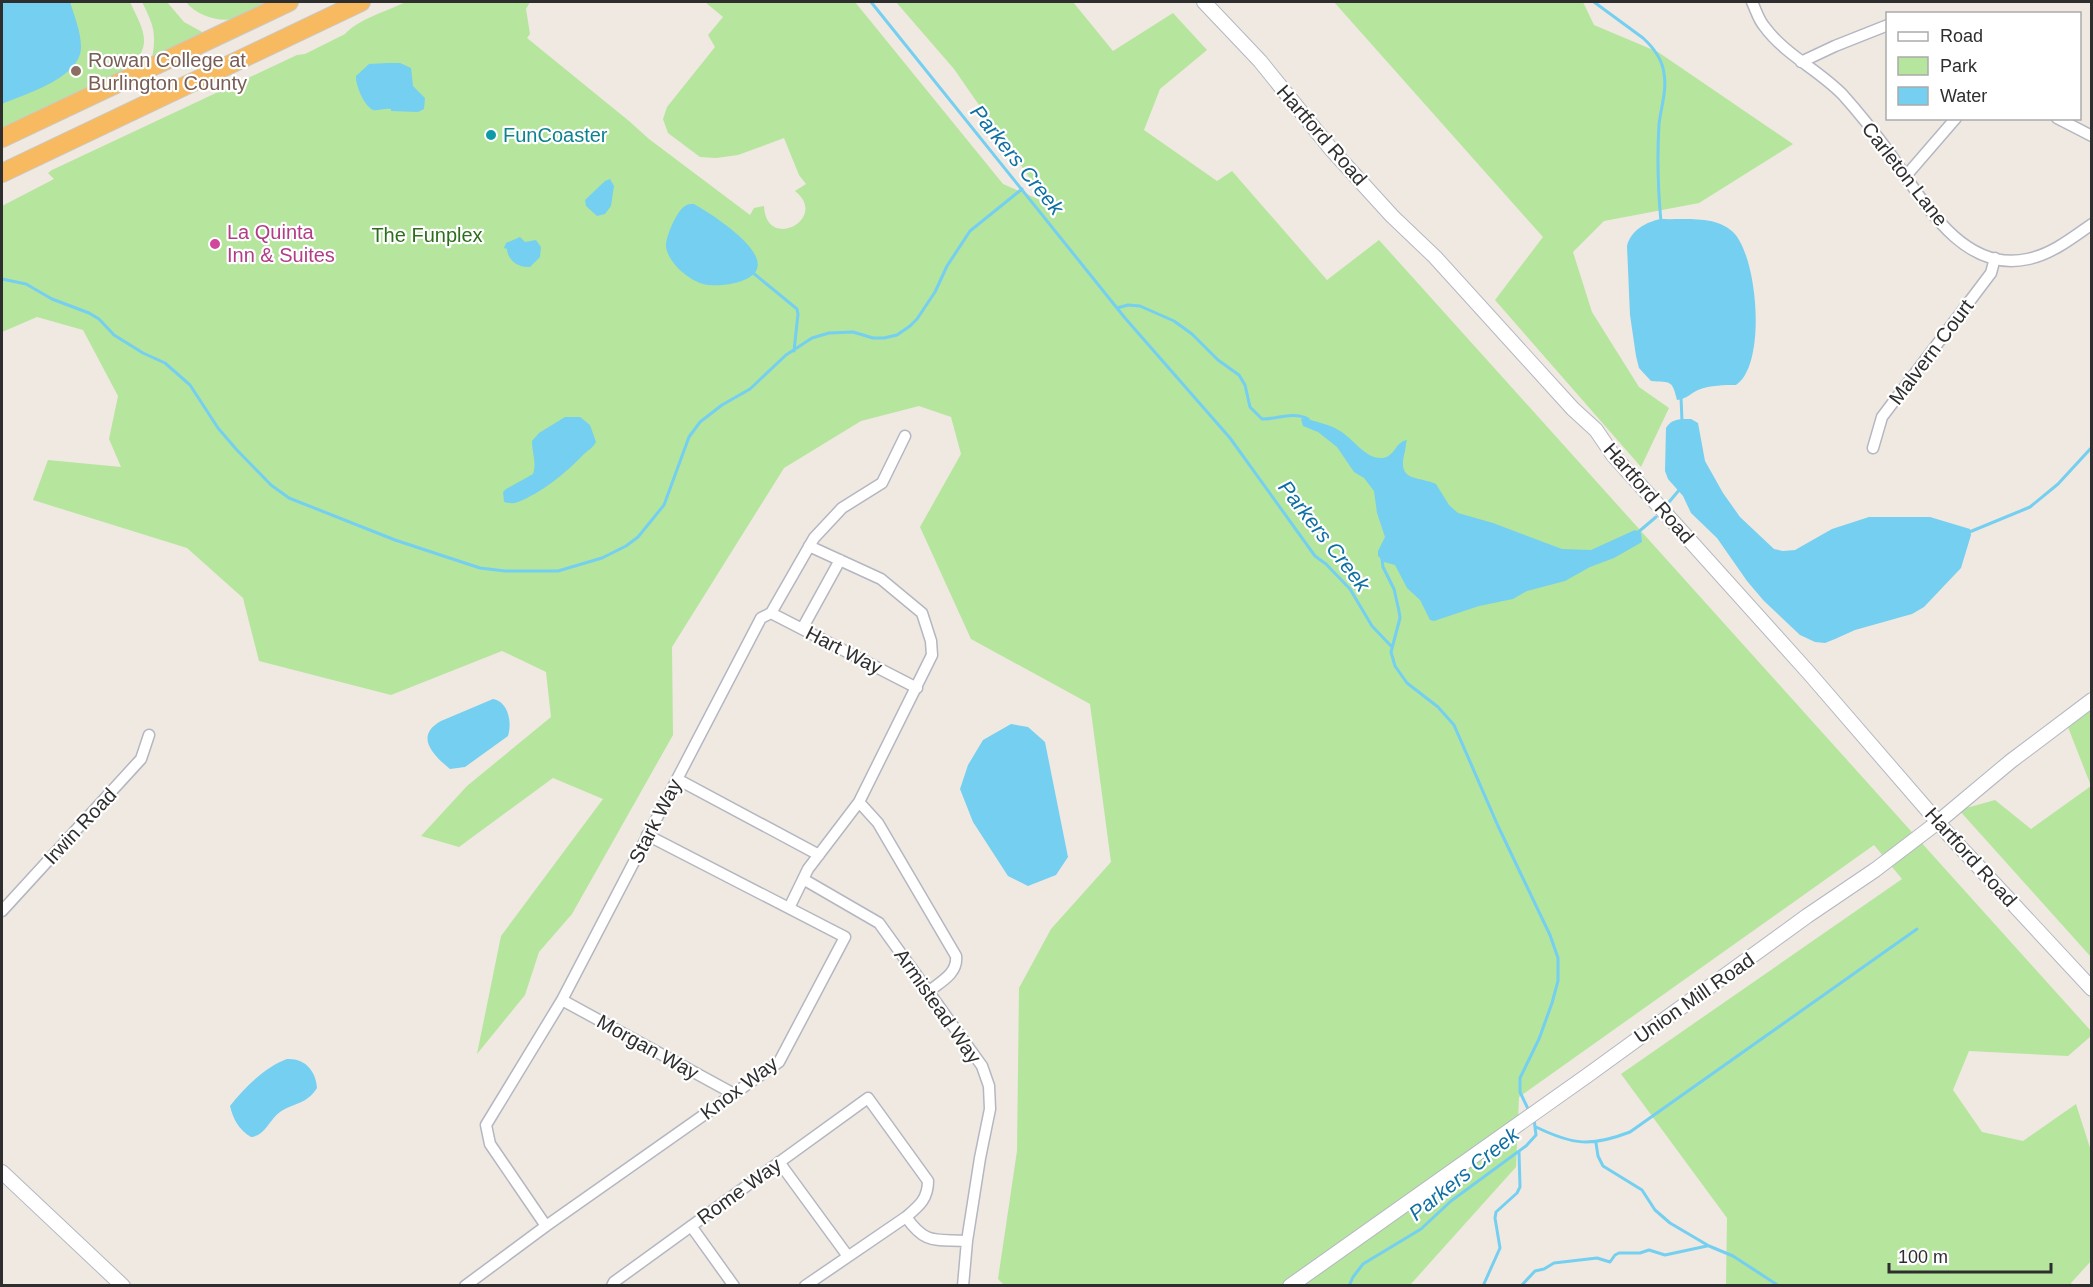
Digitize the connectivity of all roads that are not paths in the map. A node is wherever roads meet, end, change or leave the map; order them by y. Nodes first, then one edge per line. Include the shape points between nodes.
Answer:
1 (289, 2) edge
2 (361, 2) edge
3 (1204, 2) edge
4 (1752, 2) edge
5 (1886, 25) edge
6 (1802, 62) junction
7 (1954, 120) edge
8 (2061, 120) edge
9 (2091, 136) edge
10 (2, 138) edge
11 (2, 173) edge
12 (1905, 177) junction
13 (2091, 224) edge
14 (1995, 258) junction
15 (905, 436) dead end
16 (1873, 448) dead end
17 (809, 546) junction
18 (840, 561) junction
19 (771, 613) junction
20 (802, 628) junction
21 (917, 688) junction
22 (2091, 700) edge
23 (149, 735) dead end
24 (676, 779) junction
25 (859, 802) junction
26 (1938, 822) junction
27 (647, 835) junction
28 (819, 855) junction
29 (803, 879) junction
30 (789, 908) junction
31 (2, 911) edge
32 (2091, 988) edge
33 (928, 992) junction
34 (562, 1000) junction
35 (734, 1094) junction
36 (779, 1162) junction
37 (2, 1172) edge
38 (906, 1217) junction
39 (546, 1226) junction
40 (691, 1226) junction
41 (967, 1241) junction
42 (847, 1255) junction
43 (123, 1286) edge
44 (465, 1286) edge
45 (612, 1286) edge
46 (734, 1286) edge
47 (805, 1286) edge
48 (963, 1286) edge
49 (1290, 1286) edge

1 - 10 highway
2 - 11 highway
3 - 26 street, Hartford Road via 1260,61 1392,216 1596,430 1613,455
4 - 6 street, Carleton Lane via 1762,25
5 - 6 street
6 - 12 street, Carleton Lane via 1841,94
7 - 12 street
8 - 9 street
12 - 14 street, Carleton Lane via 1956,238
13 - 14 street, Carleton Lane via 2040,256 2018,261
14 - 16 street, Malvern Court via 1991,273 1882,417
15 - 17 street, Stark Way via 882,483 842,508
17 - 18 street
17 - 19 street, Stark Way
18 - 20 street
18 - 21 street via 881,579 922,613 932,655
19 - 20 street, Hart Way
19 - 24 street, Stark Way via 761,618
20 - 21 street, Hart Way
21 - 25 street
22 - 26 street, Union Mill Road
23 - 31 street, Irwin Road via 141,759
24 - 27 street, Stark Way
24 - 28 street
25 - 28 street
25 - 33 street via 878,823 956,956 954,971
26 - 32 street, Hartford Road
26 - 49 street, Union Mill Road
27 - 30 street, Knox Way
27 - 34 street, Stark Way
28 - 29 street
29 - 30 street
29 - 33 street, Armistead Way via 879,923
30 - 35 street, Knox Way via 845,937 779,1062
33 - 41 street, Armistead Way via 982,1066 988,1086 990,1109
34 - 35 street, Morgan Way
34 - 39 street, Stark Way via 486,1125 490,1144
35 - 39 street, Knox Way
36 - 38 street, Rome Way via 868,1098 928,1181 922,1204
36 - 40 street, Rome Way
36 - 42 street
37 - 43 street
38 - 41 street via 924,1238
38 - 42 street
39 - 44 street, Knox Way
40 - 45 street, Rome Way
40 - 46 street
41 - 48 street, Armistead Way
42 - 47 street

